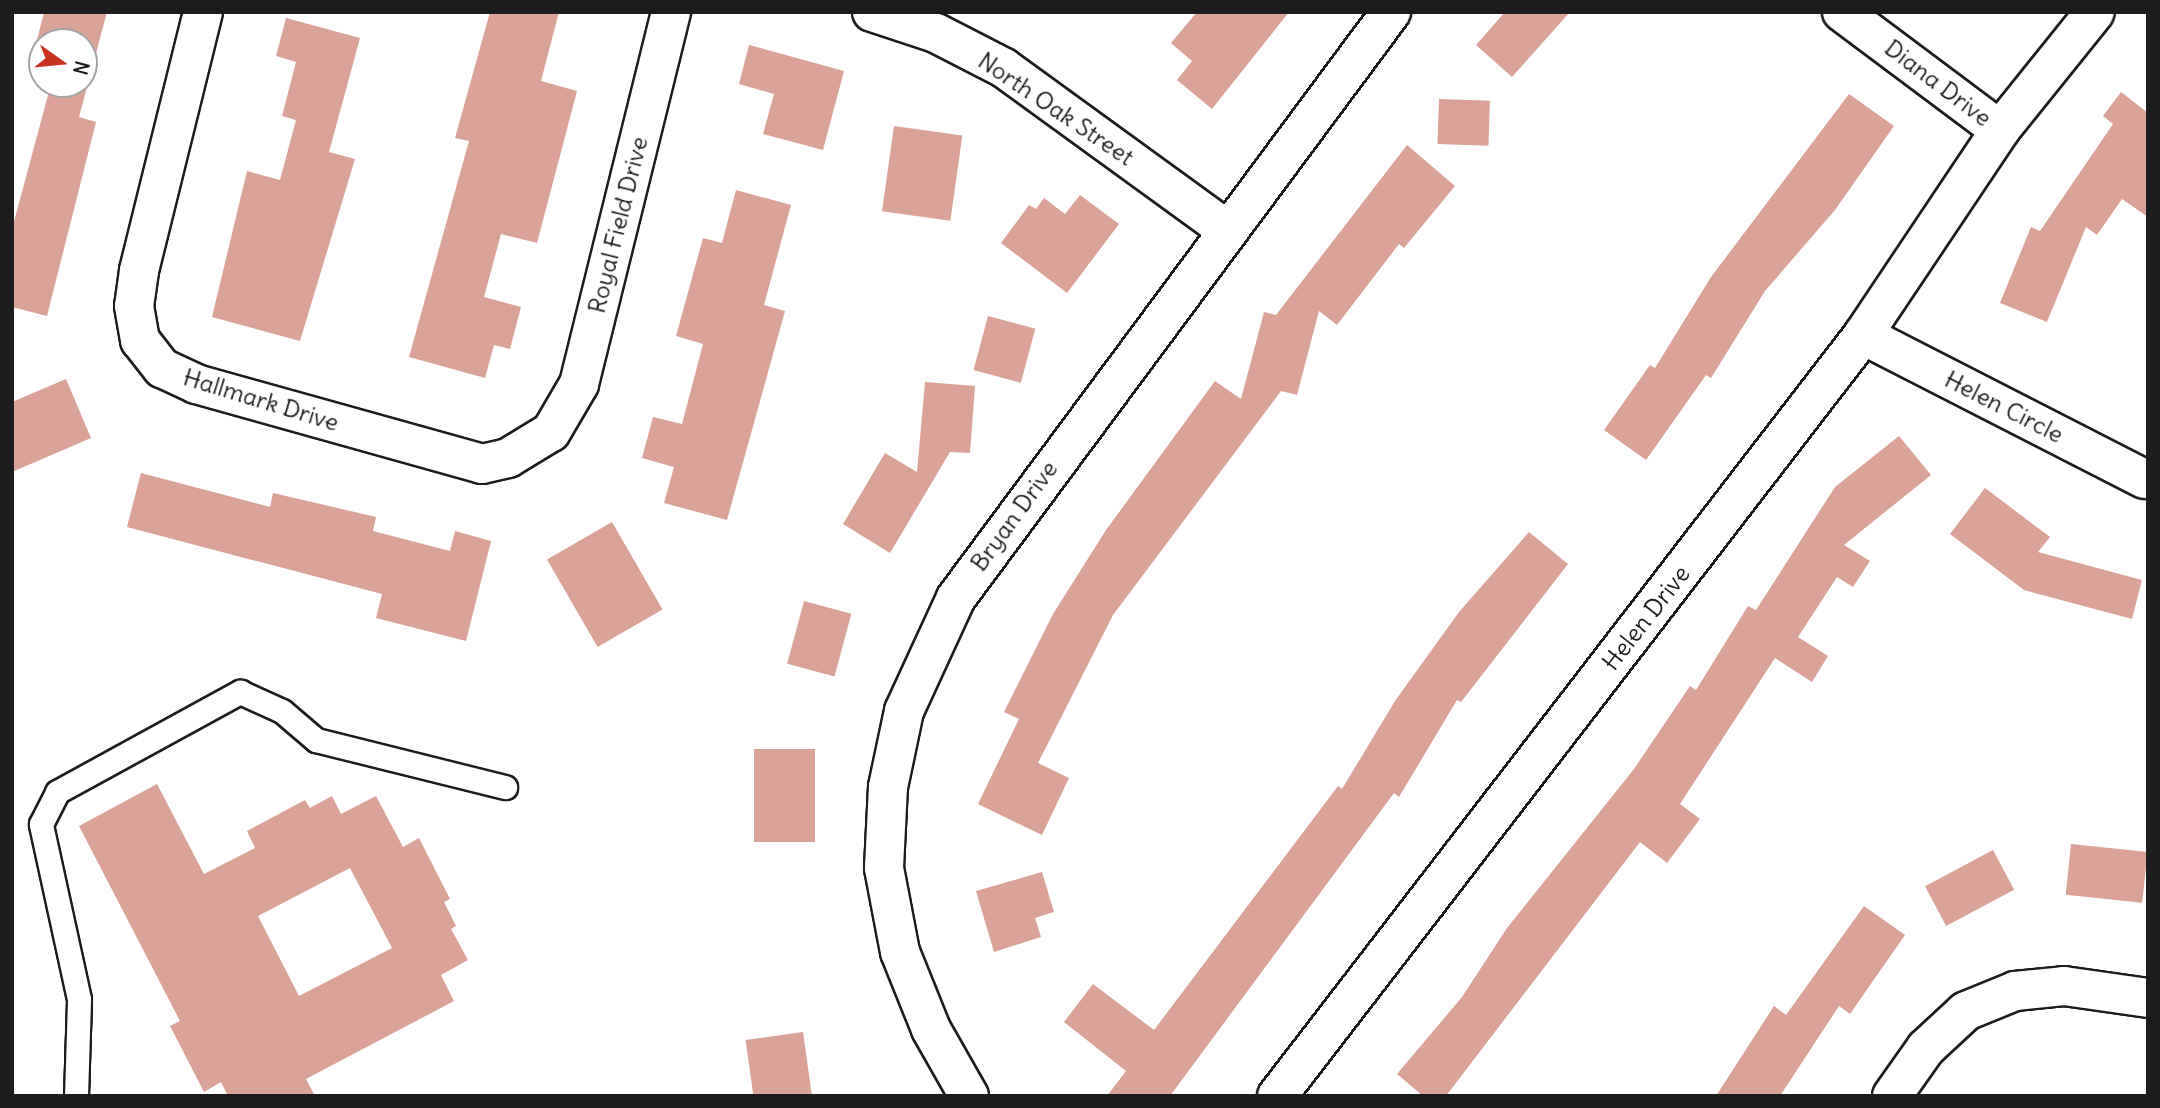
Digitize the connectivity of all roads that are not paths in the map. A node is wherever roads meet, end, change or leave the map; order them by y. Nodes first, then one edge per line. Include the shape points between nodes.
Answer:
1 (203, 12) edge
2 (671, 12) edge
3 (872, 12) edge
4 (1391, 12) edge
5 (1842, 12) edge
6 (2095, 12) edge
7 (2000, 130) junction
8 (1227, 230) junction
9 (1863, 335) junction
10 (551, 432) joint
11 (2144, 479) dead end
12 (505, 787) dead end
13 (2148, 998) edge
14 (76, 1096) edge
15 (969, 1096) edge
16 (1277, 1096) edge
17 (1892, 1096) edge

1 - 10 street, Hallmark Drive via 134,306 140,340 162,368 196,384 482,464 508,458
2 - 10 street, Royal Field Drive via 579,384
3 - 8 street, North Oak Street via 936,33 1004,68
4 - 8 street, Bryan Drive
5 - 7 street, Diana Drive
6 - 7 street, Helen Drive
7 - 9 street, Helen Drive
8 - 15 street, Bryan Drive via 956,598 904,710 888,788 884,868 900,952 932,1029
9 - 11 street, Helen Circle
9 - 16 street, Helen Drive
12 - 14 lane via 316,740 282,711 240,692 57,792 41,824 79,999
13 - 17 street via 2064,986 2015,991 1966,1011 1926,1048

